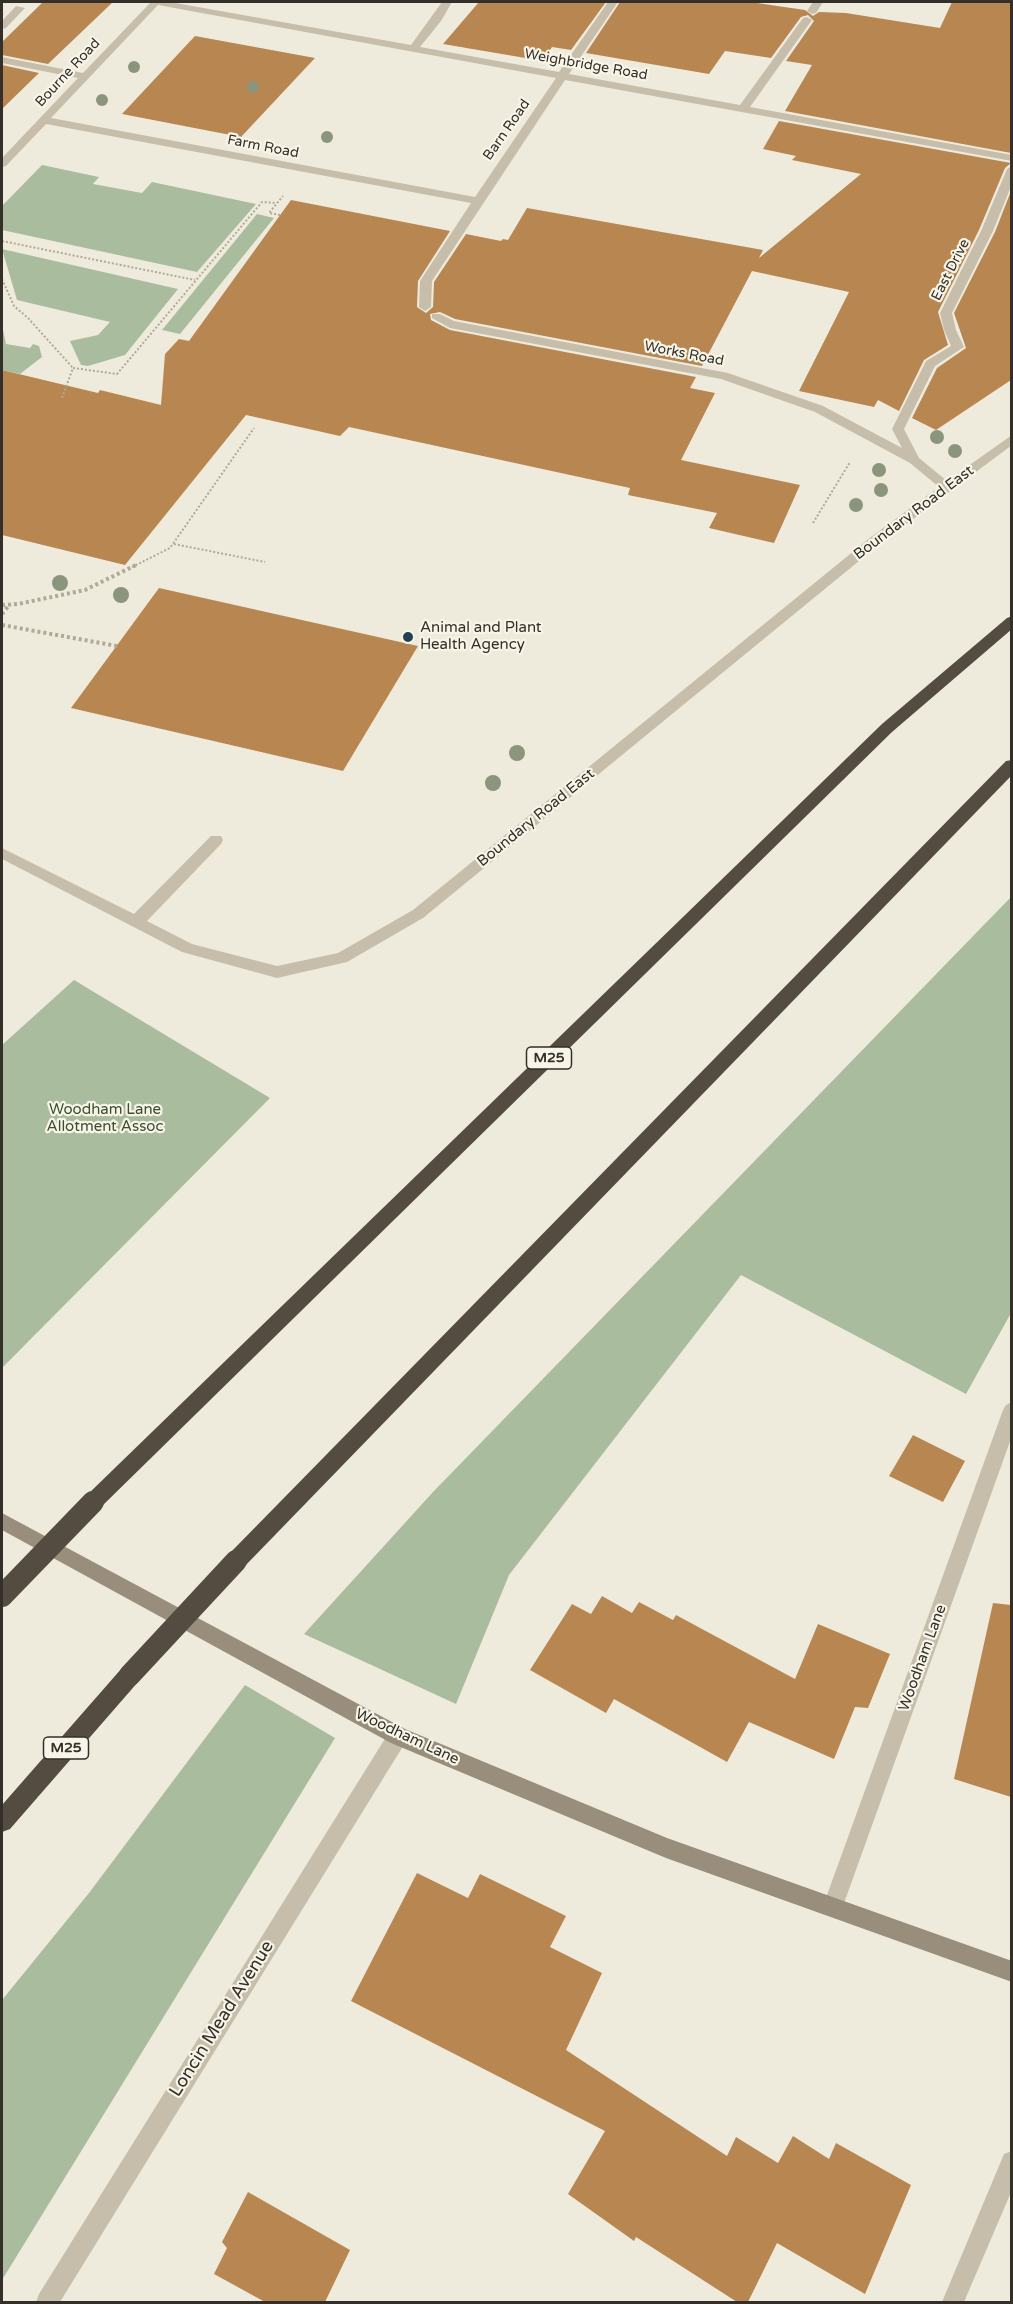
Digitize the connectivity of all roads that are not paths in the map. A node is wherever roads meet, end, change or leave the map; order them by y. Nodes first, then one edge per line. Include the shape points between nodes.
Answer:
1 (156, 2) edge
2 (447, 2) edge
3 (613, 2) edge
4 (811, 7) edge
5 (20, 8) dead end
6 (2, 26) edge
7 (413, 49) junction
8 (2, 60) edge
9 (85, 76) junction
10 (562, 76) junction
11 (743, 109) junction
12 (44, 120) junction
13 (1011, 159) edge
14 (2, 164) edge
15 (1011, 170) edge
16 (477, 201) junction
17 (425, 307) dead end
18 (436, 316) dead end
19 (1011, 439) edge
20 (914, 460) junction
21 (947, 487) junction
22 (1011, 621) edge
23 (1011, 765) edge
24 (216, 840) dead end
25 (2, 853) edge
26 (136, 922) junction
27 (1011, 1410) edge
28 (2, 1521) edge
29 (2, 1596) edge
30 (398, 1736) junction
31 (2, 1821) edge
32 (833, 1906) junction
33 (1011, 1972) edge
34 (1011, 2162) edge
35 (47, 2302) edge
36 (953, 2302) edge

1 - 7 street, Weighbridge Road
1 - 9 street, Bourne Road
2 - 7 street
3 - 10 street, Barn Road
4 - 11 street
5 - 6 street
7 - 10 street, Weighbridge Road
8 - 9 street
9 - 12 street, Bourne Road
10 - 11 street, Weighbridge Road
10 - 16 street, Barn Road
11 - 13 street, Weighbridge Road
12 - 14 street, Bourne Road
12 - 16 street, Farm Road
15 - 20 street, East Drive via 987,231 946,313 958,347 930,364 898,429
16 - 17 street via 426,281
18 - 20 street, Works Road via 450,324 724,376 819,410
19 - 21 street, Boundary Road East
20 - 21 street, East Drive
21 - 26 street, Boundary Road East via 799,602 418,914 342,958 277,972 187,948
22 - 29 highway, M25, bridge via 887,728 93,1502
23 - 31 highway, M25, bridge via 236,1561
24 - 26 street
25 - 26 street, Boundary Road East
27 - 32 street, Woodham Lane
28 - 30 main road, Woodham Lane
30 - 32 main road, Woodham Lane via 666,1848
30 - 35 street, Loncin Mead Avenue
32 - 33 main road, Woodham Lane
34 - 36 street

